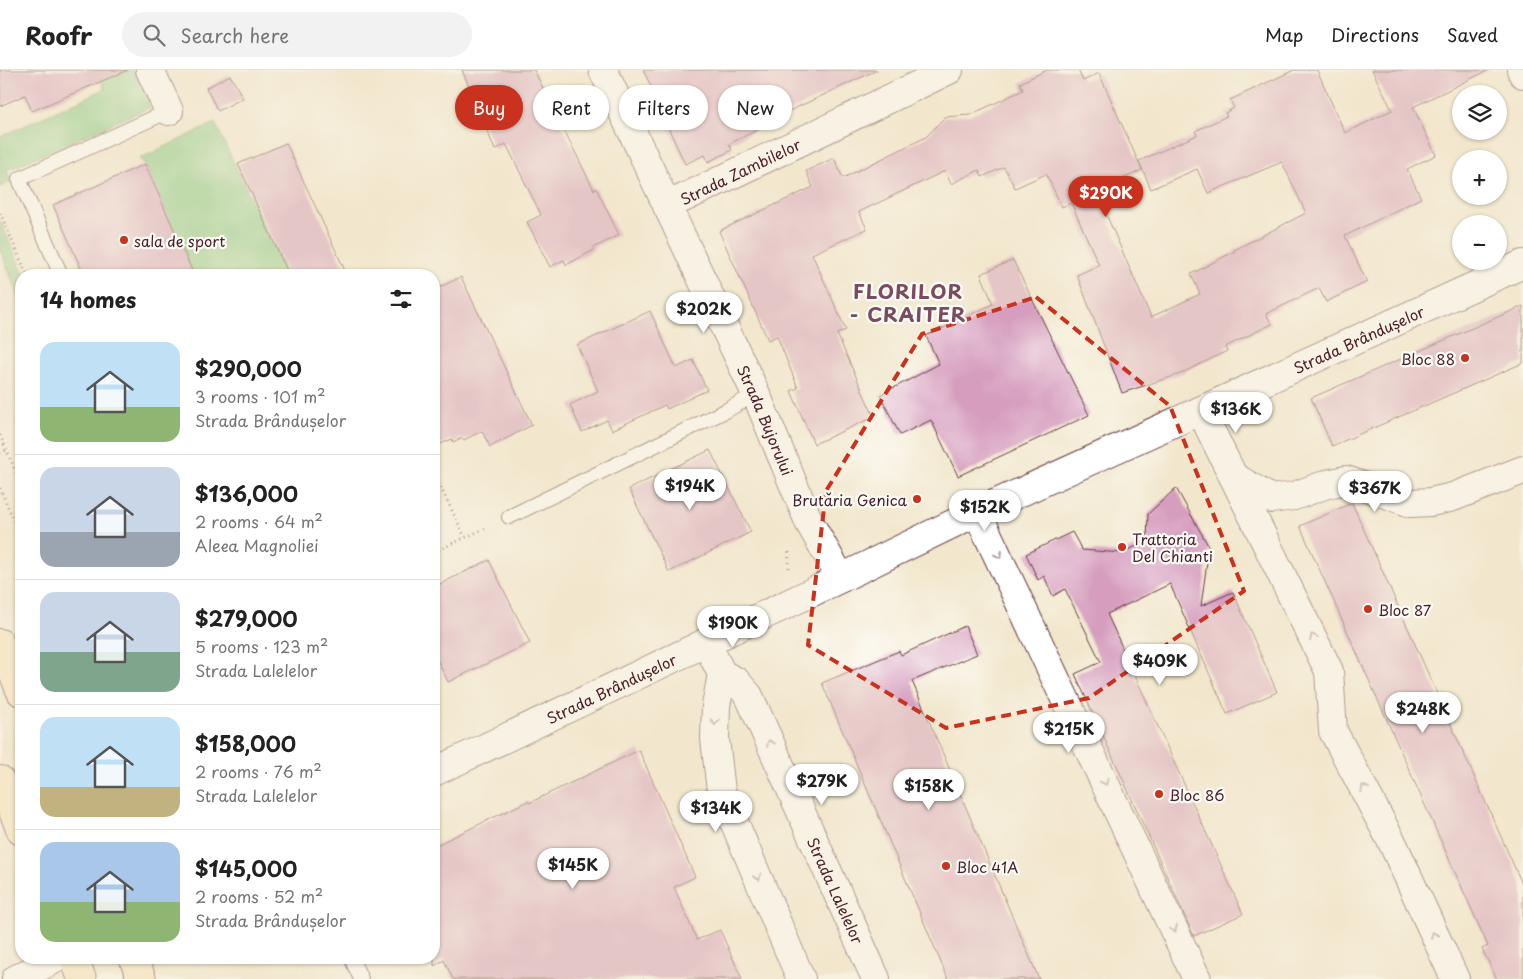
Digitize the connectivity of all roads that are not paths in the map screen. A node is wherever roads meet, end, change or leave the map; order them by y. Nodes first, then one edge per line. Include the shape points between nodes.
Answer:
1 (150, 70) edge
2 (603, 70) edge
3 (949, 70) edge
4 (1521, 70) edge
5 (1523, 74) edge
6 (169, 110) joint
7 (668, 206) junction
8 (1523, 264) edge
9 (57, 269) edge
10 (756, 394) junction
11 (1201, 411) junction
12 (1523, 470) edge
13 (1233, 476) junction
14 (977, 512) junction
15 (509, 517) road end
16 (841, 578) junction
17 (706, 642) junction
18 (0, 643) edge
19 (722, 674) junction
20 (15, 678) edge
21 (440, 769) edge
22 (0, 780) edge
23 (15, 816) edge
24 (45, 964) edge
25 (76, 964) edge
26 (136, 964) edge
27 (354, 964) edge
28 (16, 979) edge
29 (82, 979) edge
30 (142, 979) edge
31 (361, 979) edge
32 (801, 979) edge
33 (876, 979) edge
34 (1197, 979) edge
35 (1455, 979) edge

1 - 6 street
2 - 7 street, Strada Bujorului
3 - 7 street, Strada Zambilelor
4 - 5 street
6 - 9 lane via 18,179
7 - 10 street, Strada Bujorului
8 - 11 street, Strada Brândușelor
10 - 15 lane
10 - 16 street, Strada Bujorului via 810,522
11 - 13 street
11 - 14 street, Strada Brândușelor
12 - 13 street via 1453,497 1411,503 1346,480 1294,496 1271,499
35 -> 13 street via 1394,844 1333,731 1329,670
14 - 16 street, Strada Brândușelor
14 -> 34 street
16 - 17 street, Strada Brândușelor
17 - 19 street, Strada Lalelelor
17 - 21 street, Strada Brândușelor
18 - 20 main road
19 -> 32 street via 716,706 715,740 721,791
33 -> 19 street, Strada Lalelelor via 749,696 736,681
22 - 23 main road
24 - 28 street
25 - 29 main road
26 - 30 main road
27 - 31 lane

